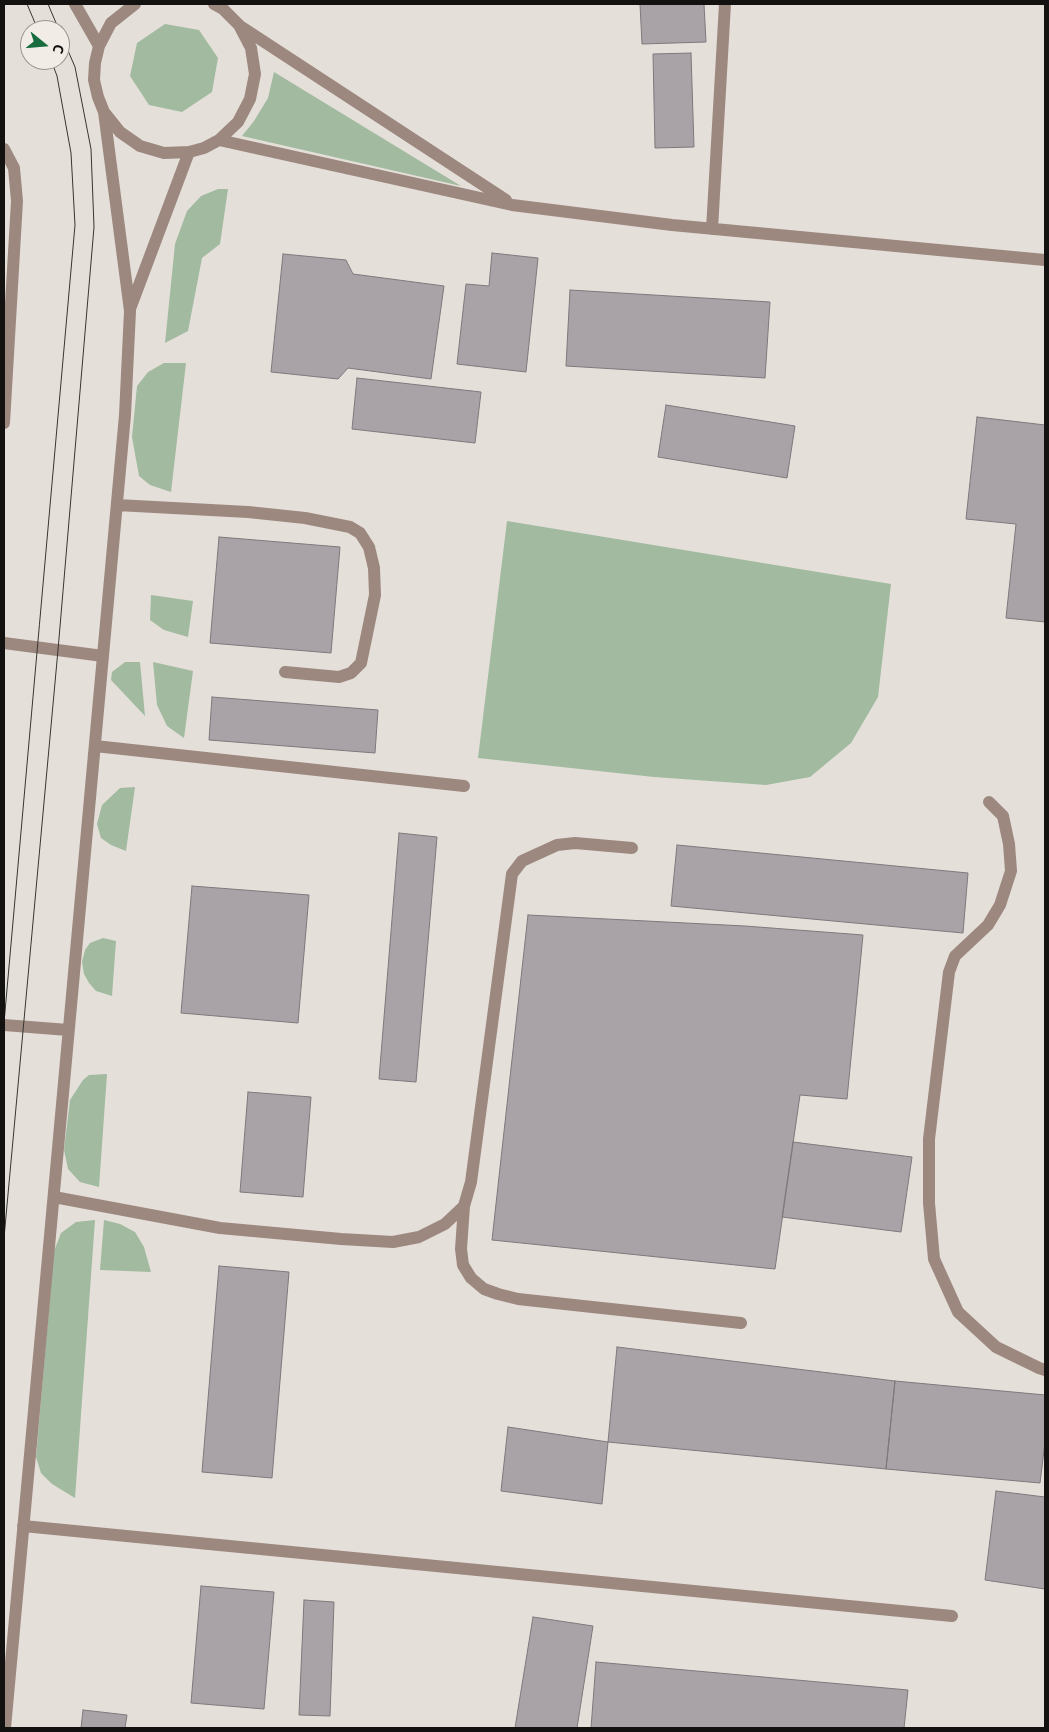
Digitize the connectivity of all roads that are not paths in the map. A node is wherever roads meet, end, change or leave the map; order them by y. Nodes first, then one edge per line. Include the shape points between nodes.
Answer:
1 (75, 4) edge
2 (135, 4) edge
3 (214, 4) edge
4 (725, 4) edge
5 (239, 25) junction
6 (99, 46) junction
7 (104, 112) junction
8 (219, 140) junction
9 (4, 149) edge
10 (189, 152) junction
11 (512, 204) junction
12 (712, 229) junction
13 (1045, 260) edge
14 (130, 311) junction
15 (5, 387) edge
16 (4, 423) edge
17 (117, 505) junction
18 (4, 643) edge
19 (103, 656) junction
20 (285, 672) dead end
21 (95, 746) junction
22 (464, 786) dead end
23 (989, 802) dead end
24 (632, 848) dead end
25 (4, 1025) edge
26 (68, 1030) junction
27 (54, 1197) junction
28 (464, 1206) junction
29 (741, 1322) dead end
30 (1045, 1370) edge
31 (24, 1526) junction
32 (952, 1616) dead end
33 (9, 1630) edge
34 (5, 1728) edge

1 - 6 street
2 - 6 street via 111,23
3 - 5 street
4 - 12 street
5 - 8 street via 251,48 255,74 250,100 238,122
5 - 11 street
6 - 7 street via 94,80
7 - 10 street via 120,132 140,146 164,153
7 - 14 street
8 - 10 street
8 - 11 street
9 - 15 street via 14,168 17,200
10 - 14 street
11 - 12 street
12 - 13 street
14 - 17 street
15 - 16 street
17 - 19 street
17 - 20 street via 305,518 350,527 360,534 369,547 376,595 361,663 350,673 339,677
18 - 19 street
19 - 21 street
21 - 22 street
21 - 26 street
23 - 30 street via 1003,816 1011,871 1000,905 988,925 955,956 949,972 929,1139 929,1203 934,1259 958,1312 996,1347
24 - 28 street via 575,842 557,845 522,861 512,874 471,1182
25 - 26 street
26 - 27 street
27 - 28 street via 220,1228 394,1242 419,1236 445,1224
27 - 31 street
28 - 29 street via 463,1265 471,1278 484,1289 518,1299
31 - 32 street
31 - 33 street
33 - 34 street

